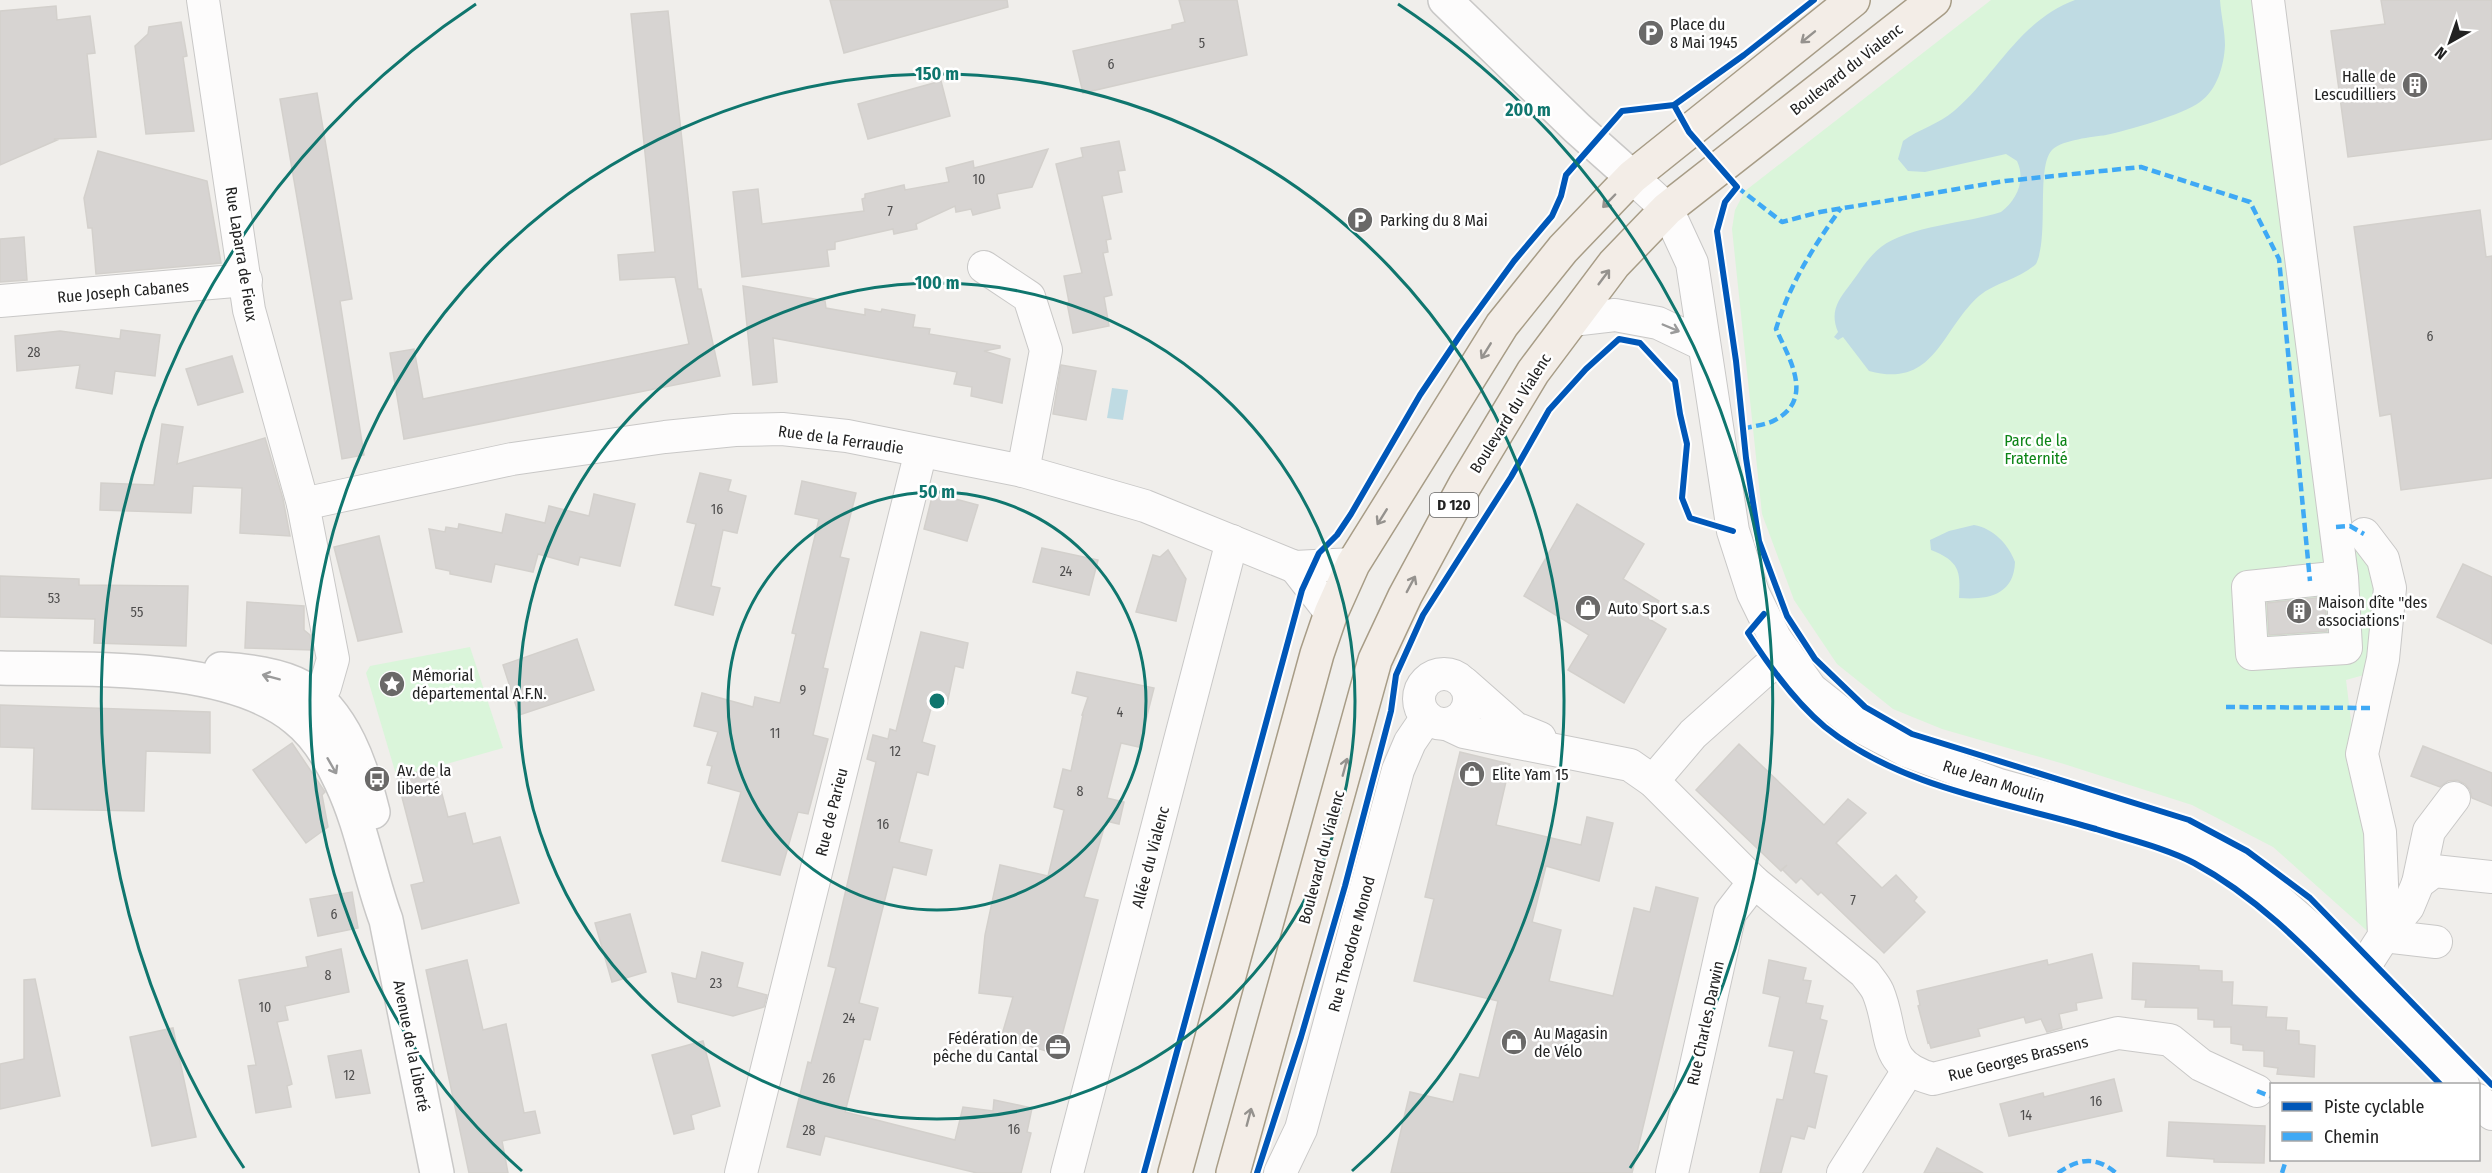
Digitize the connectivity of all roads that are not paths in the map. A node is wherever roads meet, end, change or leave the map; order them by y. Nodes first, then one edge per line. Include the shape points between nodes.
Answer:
1 (203, 0) edge
2 (1445, 0) edge
3 (1853, 0) edge
4 (1934, 0) edge
5 (2268, 0) edge
6 (1632, 177) junction
7 (1667, 209) junction
8 (984, 267) dead end
9 (246, 280) junction
10 (0, 301) edge
11 (1572, 320) junction
12 (1704, 345) junction
13 (921, 451) junction
14 (1023, 471) junction
15 (303, 504) junction
16 (2364, 534) dead end
17 (1232, 541) junction
18 (1353, 564) junction
19 (1295, 567) junction
20 (2342, 577) dead end
21 (1330, 613) junction
22 (1785, 652) junction
23 (333, 659) junction
24 (0, 668) edge
25 (1464, 683) junction
26 (307, 710) junction
27 (1437, 721) junction
28 (1588, 756) junction
29 (1653, 782) junction
30 (367, 787) junction
31 (2454, 798) dead end
32 (2374, 807) junction
33 (2421, 869) junction
34 (2492, 877) edge
35 (1754, 882) junction
36 (386, 920) junction
37 (2384, 936) junction
38 (2436, 942) dead end
39 (2359, 975) junction
40 (1909, 1069) junction
41 (2462, 1083) edge
42 (2257, 1091) dead end
43 (2480, 1102) edge
44 (2492, 1114) edge
45 (437, 1173) edge
46 (741, 1173) edge
47 (1067, 1173) edge
48 (1175, 1173) edge
49 (1233, 1173) edge
50 (1280, 1173) edge
51 (1672, 1173) edge
52 (1843, 1173) edge

1 - 9 street, Rue Laparra de Fieux
2 - 6 street, Rue Jean Moulin
3 -> 6 main road
4 - 7 main road, Boulevard du Vialenc / D 120
5 - 20 street
6 - 7 street, Rue Jean Moulin
6 -> 18 main road via 1563,249 1502,325
11 -> 7 main road, Boulevard du Vialenc / D 120 via 1614,264
7 - 12 street, Rue Jean Moulin via 1692,263
8 - 14 street via 1029,297 1046,350
9 - 10 street, Rue Joseph Cabanes
9 - 15 street, Rue Laparra de Fieux via 249,310
11 -> 12 street via 1615,315 1658,323
49 -> 11 main road, Boulevard du Vialenc / D 120 via 1375,660 1465,485 1533,372
12 - 22 street, Rue Jean Moulin via 1733,531 1753,592
13 - 14 street, Rue de la Ferraudie
13 - 15 street, Rue de la Ferraudie via 782,429 735,430 512,459
13 - 46 street, Rue de Parieu
14 - 17 street, Rue de la Ferraudie via 1145,507
15 - 23 street, Avenue de la Liberté
16 - 32 street via 2383,559 2390,588 2384,659 2362,754
17 - 19 street, Rue de la Ferraudie
17 - 47 street, Allée du Vialenc
18 - 19 street, Rue de la Ferraudie
18 - 21 main road
19 - 21 street
21 - 48 main road via 1283,771
22 - 29 street via 1694,734
22 - 39 street, Rue Jean Moulin via 1820,696 1854,723 1907,752 1998,785 2132,821 2195,844 2256,881
23 - 26 street, Avenue de la Liberté via 326,687
23 - 30 street, Avenue de la Liberté
24 - 26 street via 167,673
25 - 27 street via 1470,697 1466,712 1461,718
25 - 27 street via 1442,674 1428,680 1420,694 1422,711
25 - 28 street via 1515,728
26 - 30 street, Avenue de la Liberté via 333,717 354,750
26 -> 36 street, Avenue de la Liberté via 357,818 372,884
27 - 28 street via 1464,732
27 - 50 street, Rue Theodore Monod via 1410,742 1398,770 1301,1129
28 - 29 street via 1630,765
29 - 35 street
30 - 36 street, Avenue de la Liberté via 388,881
31 - 33 street via 2429,831
32 - 33 street via 2405,829
32 - 37 street via 2380,832
33 - 34 street
33 - 37 street via 2408,907
35 - 40 street via 1865,973 1878,991 1893,1052
35 - 51 street, Rue Charles Darwin via 1730,913
36 - 45 street, Avenue de la Liberté
37 - 38 street
37 - 39 street
39 - 41 street, Rue Jean Moulin
40 - 42 street, Rue Georges Brassens via 1934,1079 2118,1033 2170,1040 2201,1065
40 - 52 street
43 - 44 street

